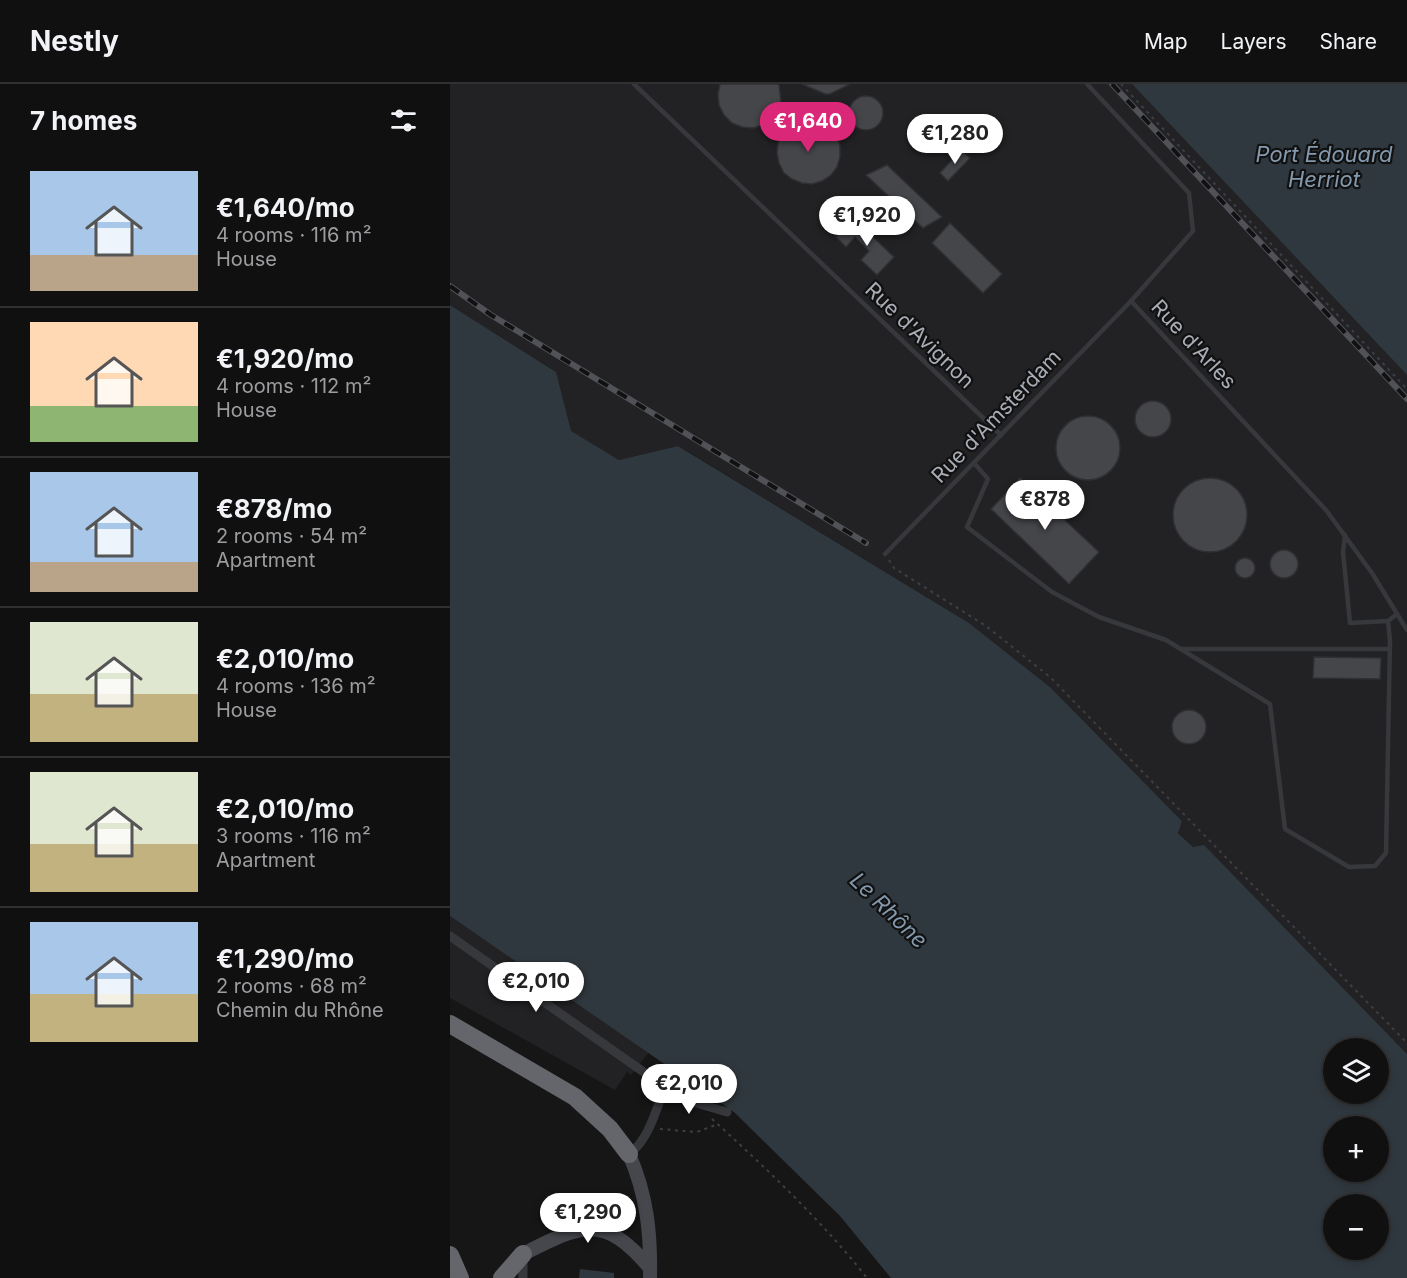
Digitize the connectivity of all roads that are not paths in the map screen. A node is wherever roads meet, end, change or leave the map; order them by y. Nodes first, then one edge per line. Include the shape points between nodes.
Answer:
1 (634, 84) edge
2 (1087, 84) edge
3 (1131, 301) junction
4 (1001, 435) junction
5 (974, 463) junction
6 (1346, 535) junction
7 (885, 554) road end
8 (1397, 614) junction
9 (1388, 621) junction
10 (1407, 630) edge
11 (1389, 648) junction
12 (1181, 649) junction
13 (450, 936) edge
14 (450, 1024) edge
15 (665, 1087) junction
16 (727, 1112) dead end
17 (629, 1154) junction
18 (523, 1254) junction
19 (450, 1255) edge
20 (650, 1273) edge
21 (460, 1278) edge
22 (502, 1278) edge
23 (523, 1278) edge

1 - 4 lane, Rue d'Avignon
2 - 3 lane, Rue d'Arles via 1189,193 1193,231
3 - 4 lane, Rue d'Amsterdam
3 - 6 lane, Rue d'Arles
4 - 5 lane, Rue d'Amsterdam
5 - 7 lane, Rue d'Amsterdam
5 - 12 lane via 988,479 967,527 1052,592 1099,617
6 - 8 lane, Rue d'Arles
6 - 9 lane via 1343,552 1350,622
8 - 9 lane
8 - 10 lane, Rue d'Arles
9 - 11 lane
11 - 12 lane
11 - 12 lane via 1386,853 1375,866 1349,867 1285,829 1270,704
13 - 15 street
14 - 17 highway via 575,1097 610,1129
15 - 16 street via 686,1100
15 - 17 street via 648,1129
17 - 20 street via 648,1216
18 - 20 street via 574,1230 601,1229 637,1252
18 - 22 highway
18 - 23 street
19 - 21 highway

